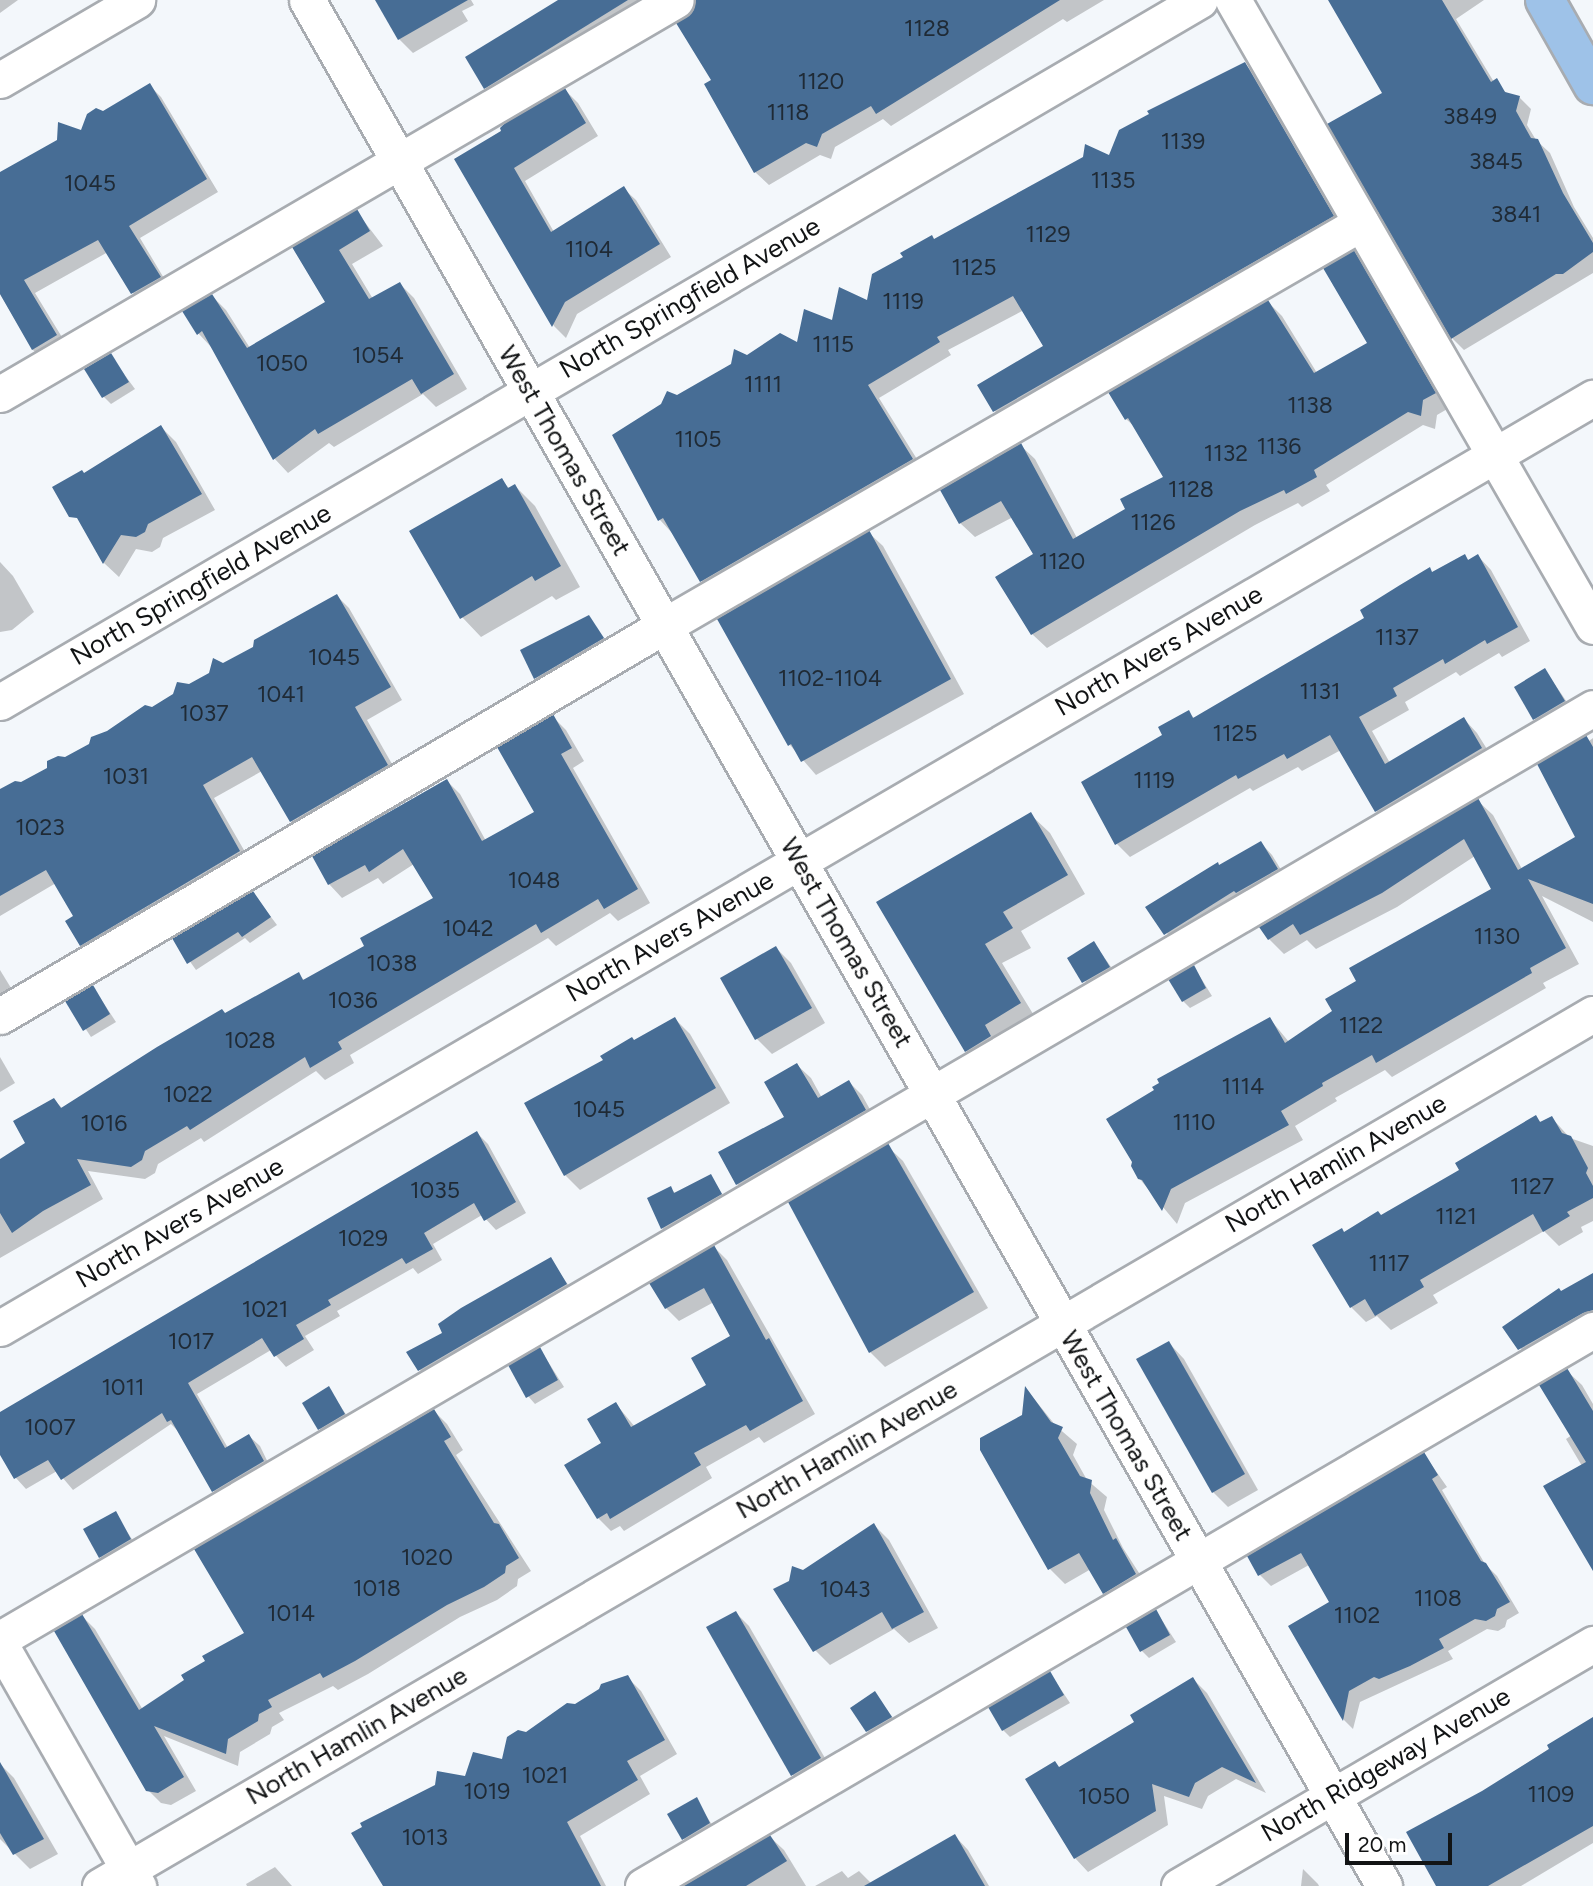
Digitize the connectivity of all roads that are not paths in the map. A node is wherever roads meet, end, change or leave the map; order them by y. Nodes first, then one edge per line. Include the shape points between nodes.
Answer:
1 (137, 0) edge
2 (307, 0) edge
3 (676, 0) edge
4 (1200, 0) edge
5 (1233, 0) edge
6 (1545, 0) edge
7 (0, 80) edge
8 (1593, 85) edge
9 (399, 161) junction
10 (1361, 223) junction
11 (531, 391) junction
12 (0, 394) edge
13 (1593, 398) edge
14 (1494, 455) junction
15 (664, 626) junction
16 (1593, 626) edge
17 (0, 702) edge
18 (1593, 708) edge
19 (799, 861) junction
20 (1593, 1014) edge
21 (0, 1016) edge
22 (932, 1094) junction
23 (1063, 1324) junction
24 (0, 1328) edge
25 (1593, 1330) edge
26 (1198, 1560) junction
27 (0, 1642) edge
28 (1593, 1644) edge
29 (1333, 1796) junction
30 (122, 1880) edge
31 (643, 1886) edge
32 (1179, 1886) edge
33 (1384, 1886) edge

1 - 7 street
2 - 9 street, West Thomas Street
3 - 9 street
4 - 11 street, North Springfield Avenue
5 - 10 street
6 - 8 main road
9 - 11 street, West Thomas Street
9 - 12 street
10 - 14 street
10 - 15 street
11 - 15 street, West Thomas Street
11 - 17 street, North Springfield Avenue
13 - 14 street, North Avers Avenue
14 - 16 street
14 - 19 street, North Avers Avenue
15 - 19 street, West Thomas Street
15 - 21 street
18 - 22 street
19 - 22 street, West Thomas Street
19 - 24 street, North Avers Avenue
20 - 23 street, North Hamlin Avenue
22 - 23 street, West Thomas Street
22 - 27 street
23 - 26 street, West Thomas Street
23 - 30 street, North Hamlin Avenue
25 - 26 street
26 - 29 street, West Thomas Street
26 - 31 street
27 - 30 street
28 - 29 street, North Ridgeway Avenue
29 - 32 street, North Ridgeway Avenue
29 - 33 street, West Thomas Street

